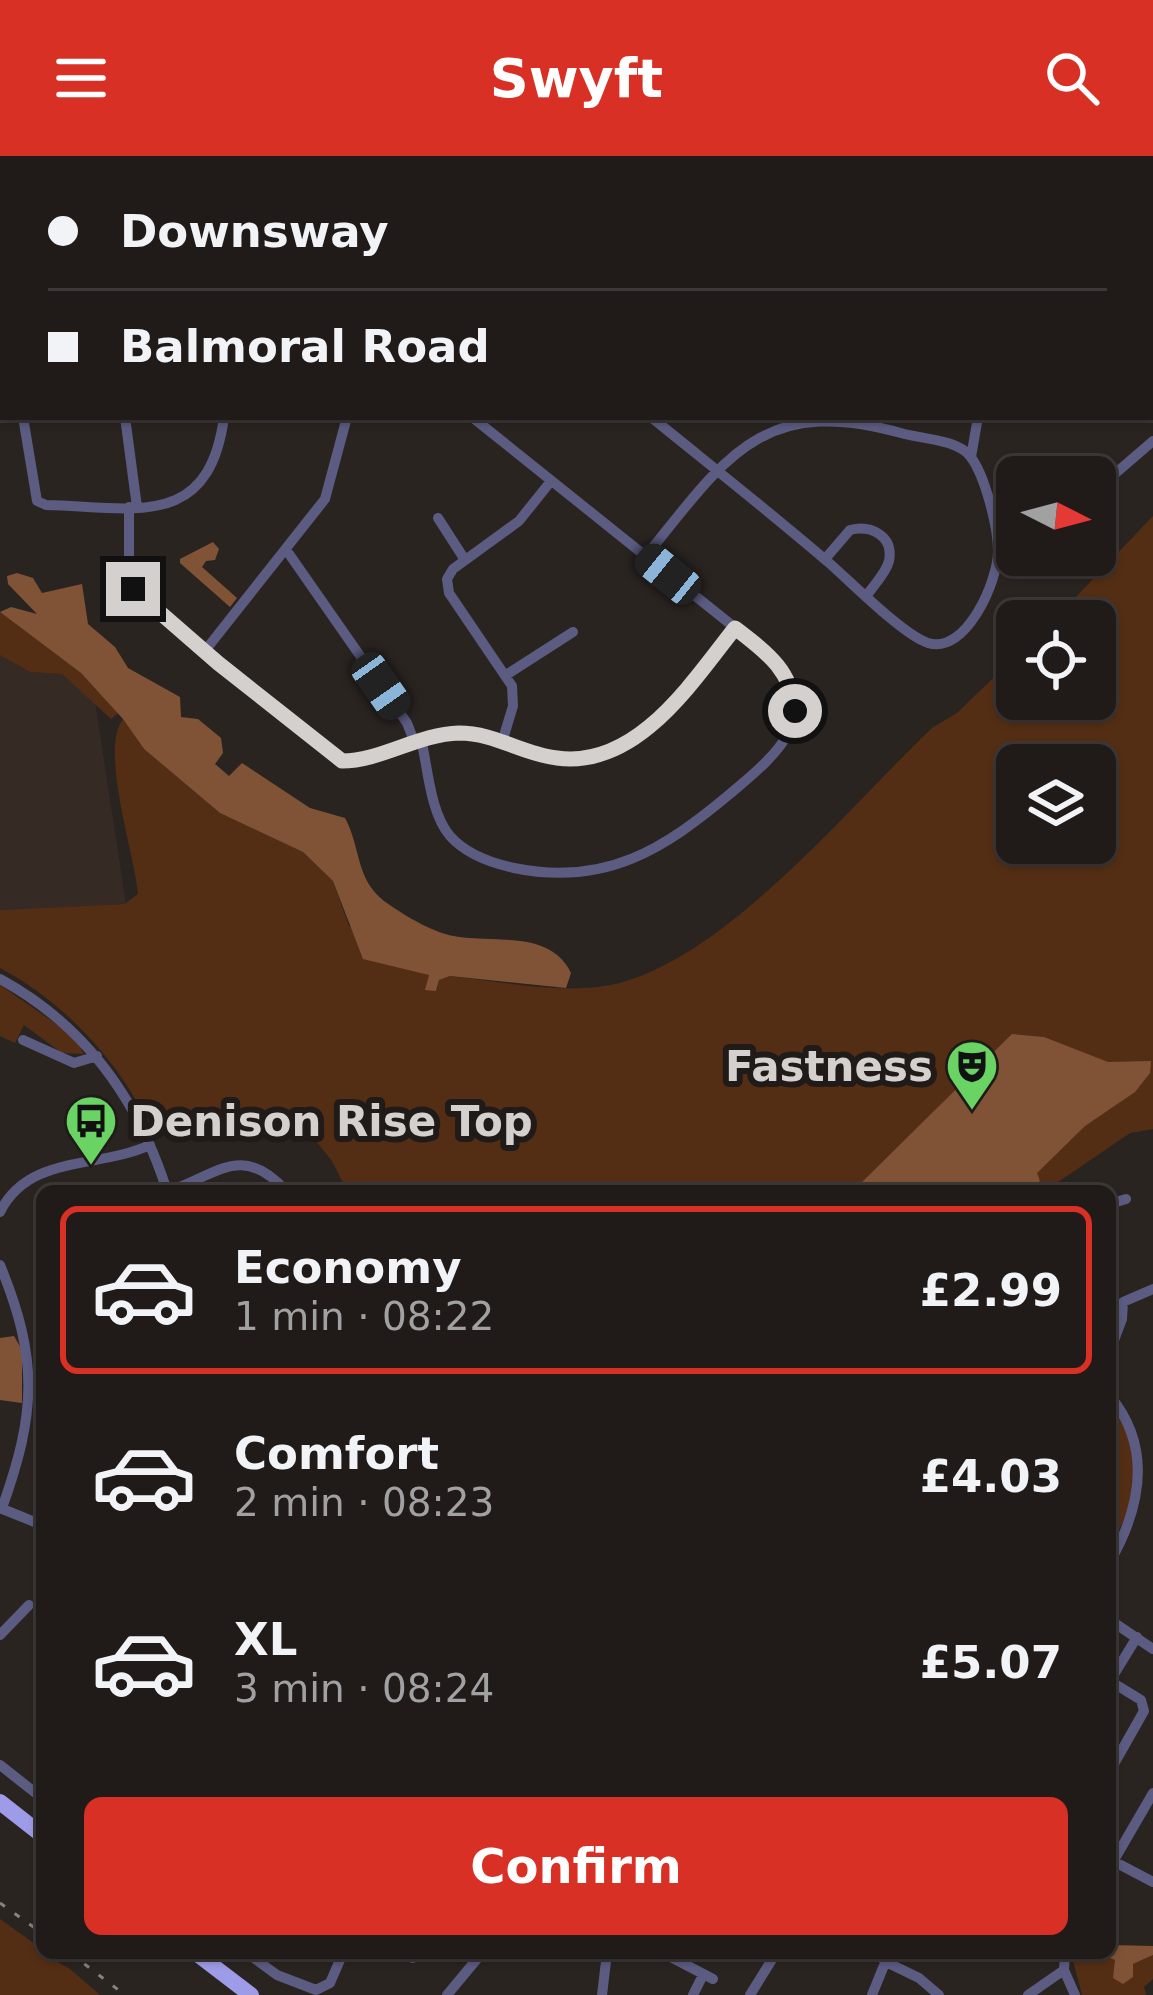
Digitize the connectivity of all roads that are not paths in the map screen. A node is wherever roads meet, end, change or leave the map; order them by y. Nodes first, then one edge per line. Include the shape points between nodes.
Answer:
1 (24, 420) edge
2 (125, 420) edge
3 (223, 420) edge
4 (345, 420) edge
5 (476, 420) edge
6 (655, 420) edge
7 (977, 420) edge
8 (973, 433) junction
9 (1153, 441) edge
10 (950, 443) junction
11 (971, 457) junction
12 (716, 470) junction
13 (1116, 472) edge
14 (551, 481) junction
15 (133, 507) junction
16 (438, 518) dead end
17 (996, 538) edge
18 (287, 550) junction
19 (646, 556) junction
20 (465, 560) junction
21 (825, 560) junction
22 (996, 561) edge
23 (866, 595) junction
24 (735, 628) junction
25 (573, 632) dead end
26 (204, 652) junction
27 (506, 675) junction
28 (503, 739) junction
29 (418, 740) junction
30 (0, 979) edge
31 (23, 1040) dead end
32 (98, 1056) junction
33 (150, 1145) junction
34 (166, 1185) edge
35 (183, 1185) edge
36 (279, 1185) edge
37 (2, 1205) edge
38 (0, 1265) edge
39 (1153, 1289) edge
40 (1116, 1296) edge
41 (1123, 1301) junction
42 (1116, 1335) edge
43 (1116, 1403) edge
44 (36, 1405) edge
45 (1152, 1434) edge
46 (1138, 1438) junction
47 (1, 1508) edge
48 (36, 1523) edge
49 (1116, 1550) edge
50 (29, 1605) dead end
51 (1116, 1624) edge
52 (0, 1635) edge
53 (1137, 1637) junction
54 (1153, 1649) edge
55 (1116, 1671) edge
56 (1116, 1685) edge
57 (1116, 1760) edge
58 (0, 1765) edge
59 (1116, 1774) edge
60 (1123, 1778) dead end
61 (36, 1793) edge
62 (1153, 1793) edge
63 (0, 1802) edge
64 (36, 1829) edge
65 (1116, 1857) edge
66 (1116, 1866) edge
67 (1153, 1882) edge
68 (204, 1959) edge
69 (255, 1959) edge
70 (340, 1959) edge
71 (477, 1959) edge
72 (607, 1959) edge
73 (674, 1959) edge
74 (772, 1959) edge
75 (885, 1959) edge
76 (889, 1959) edge
77 (1065, 1959) edge
78 (1064, 1970) junction
79 (317, 1992) edge
80 (251, 1995) edge
81 (447, 1995) edge
82 (602, 1995) edge
83 (693, 1995) edge
84 (750, 1995) edge
85 (872, 1995) edge
86 (939, 1995) edge
87 (1028, 1995) edge
88 (1075, 1995) edge

1 - 15 street via 37,501
2 - 15 street
3 - 15 street via 212,461 189,494 164,506
4 - 18 street via 325,499
5 - 14 street
6 - 12 street
7 - 8 street
8 - 10 street
8 - 11 street
9 - 13 street
10 - 11 street
10 - 12 street via 810,421 758,437
11 - 17 street
12 - 19 street
12 - 21 street
14 - 19 street
14 - 20 street via 519,521
15 - 26 street via 133,589
16 - 20 street
18 - 26 street
18 - 29 street
19 - 24 street
20 - 27 street via 448,573 446,586
21 - 23 street
21 - 23 street via 850,530 880,535 888,562
22 - 23 street via 987,592 948,642 927,643
24 - 28 street via 663,713 607,752 554,758
24 - 29 street via 789,679 795,711 788,736 689,828 629,861 548,873 475,855 441,820
25 - 27 street
26 - 29 street via 339,760
27 - 28 street via 515,695
28 - 29 street via 464,733
30 - 32 street via 60,1018
31 - 32 street via 74,1063
32 - 33 street
33 - 34 street
33 - 37 street via 47,1170 24,1180
35 - 36 street via 234,1164 259,1169
38 - 44 street via 23,1328
39 - 41 street
40 - 41 street
41 - 42 street
43 - 46 street
44 - 47 street
45 - 46 street
46 - 49 street via 1140,1502
47 - 48 street
50 - 52 street
51 - 53 street
53 - 54 street
53 - 55 street
56 - 57 street via 1144,1711
58 - 61 street
59 - 60 street
62 - 65 street
63 - 64 highway
66 - 67 street
68 - 80 highway
69 - 79 street
70 - 79 street
71 - 81 street
72 - 82 street
73 - 83 street via 708,1977
74 - 84 street
75 - 85 street
76 - 86 street
77 - 78 street
78 - 87 street
78 - 88 street

